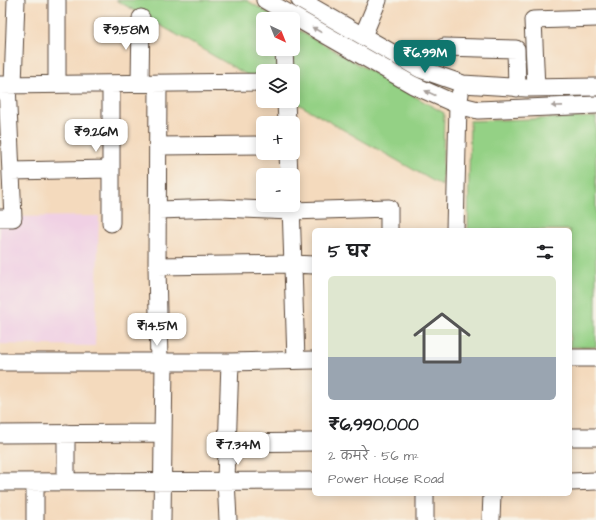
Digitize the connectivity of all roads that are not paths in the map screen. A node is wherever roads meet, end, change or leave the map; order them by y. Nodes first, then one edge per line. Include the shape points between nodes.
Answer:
1 (16, 0) edge
2 (57, 0) edge
3 (265, 0) edge
4 (300, 0) edge
5 (378, 0) edge
6 (279, 12) edge
7 (141, 18) dead end
8 (596, 18) edge
9 (300, 24) edge
10 (363, 36) junction
11 (444, 47) dead end
12 (256, 82) edge
13 (140, 83) junction
14 (158, 83) junction
15 (58, 84) junction
16 (111, 84) junction
17 (463, 84) junction
18 (7, 85) edge
19 (492, 86) junction
20 (596, 87) edge
21 (517, 88) junction
22 (536, 88) junction
23 (458, 105) junction
24 (596, 105) edge
25 (489, 109) junction
26 (256, 145) edge
27 (158, 146) junction
28 (110, 169) junction
29 (11, 171) junction
30 (256, 208) edge
31 (300, 208) edge
32 (158, 210) junction
33 (291, 212) edge
34 (0, 218) edge
35 (111, 223) dead end
36 (390, 228) edge
37 (455, 228) edge
38 (292, 264) junction
39 (312, 265) edge
40 (157, 266) junction
41 (572, 358) edge
42 (596, 358) edge
43 (296, 360) junction
44 (312, 360) edge
45 (0, 362) edge
46 (162, 362) junction
47 (230, 362) junction
48 (162, 433) junction
49 (0, 434) edge
50 (66, 434) junction
51 (572, 437) edge
52 (596, 437) edge
53 (312, 442) edge
54 (228, 443) junction
55 (226, 480) junction
56 (312, 481) edge
57 (596, 481) edge
58 (0, 482) edge
59 (35, 482) junction
60 (66, 482) junction
61 (161, 482) junction
62 (572, 482) edge
63 (425, 496) edge
64 (492, 496) edge
65 (35, 520) edge
66 (162, 520) edge
67 (228, 520) edge
68 (425, 520) edge
69 (491, 520) edge

1 - 18 street
2 - 15 street
3 - 6 street
4 - 10 street
5 - 10 street
7 - 13 street
8 - 22 street via 534,20
23 -> 9 street via 413,85
10 - 17 street via 420,69
11 - 21 street via 516,49
12 - 14 street
13 - 14 street
13 - 16 street
14 - 27 street
15 - 16 street
15 - 18 street
16 - 28 street
17 - 19 street
17 - 23 street
18 - 29 street
19 - 21 street
19 - 25 street
20 - 22 street
21 - 22 street
23 - 25 street via 478,110
23 - 37 street
24 -> 25 street
26 - 27 street
27 - 32 street
28 - 29 street
28 - 35 street
29 - 34 street via 13,218
30 - 32 street
31 - 36 street via 389,208
32 - 40 street
33 - 38 street
38 - 39 street
38 - 40 street
38 - 43 street
40 - 46 street
41 - 42 street
43 - 44 street
43 - 47 street
45 - 46 street
46 - 47 street
46 - 48 street
47 - 54 street
48 - 50 street
48 - 61 street
49 - 50 street
50 - 60 street
51 - 52 street
53 - 54 street
54 - 55 street
55 - 56 street
55 - 61 street
55 - 67 street
57 - 62 street
58 - 59 street
59 - 60 street
59 - 65 street
60 - 61 street
61 - 66 street
63 - 68 street
64 - 69 street

